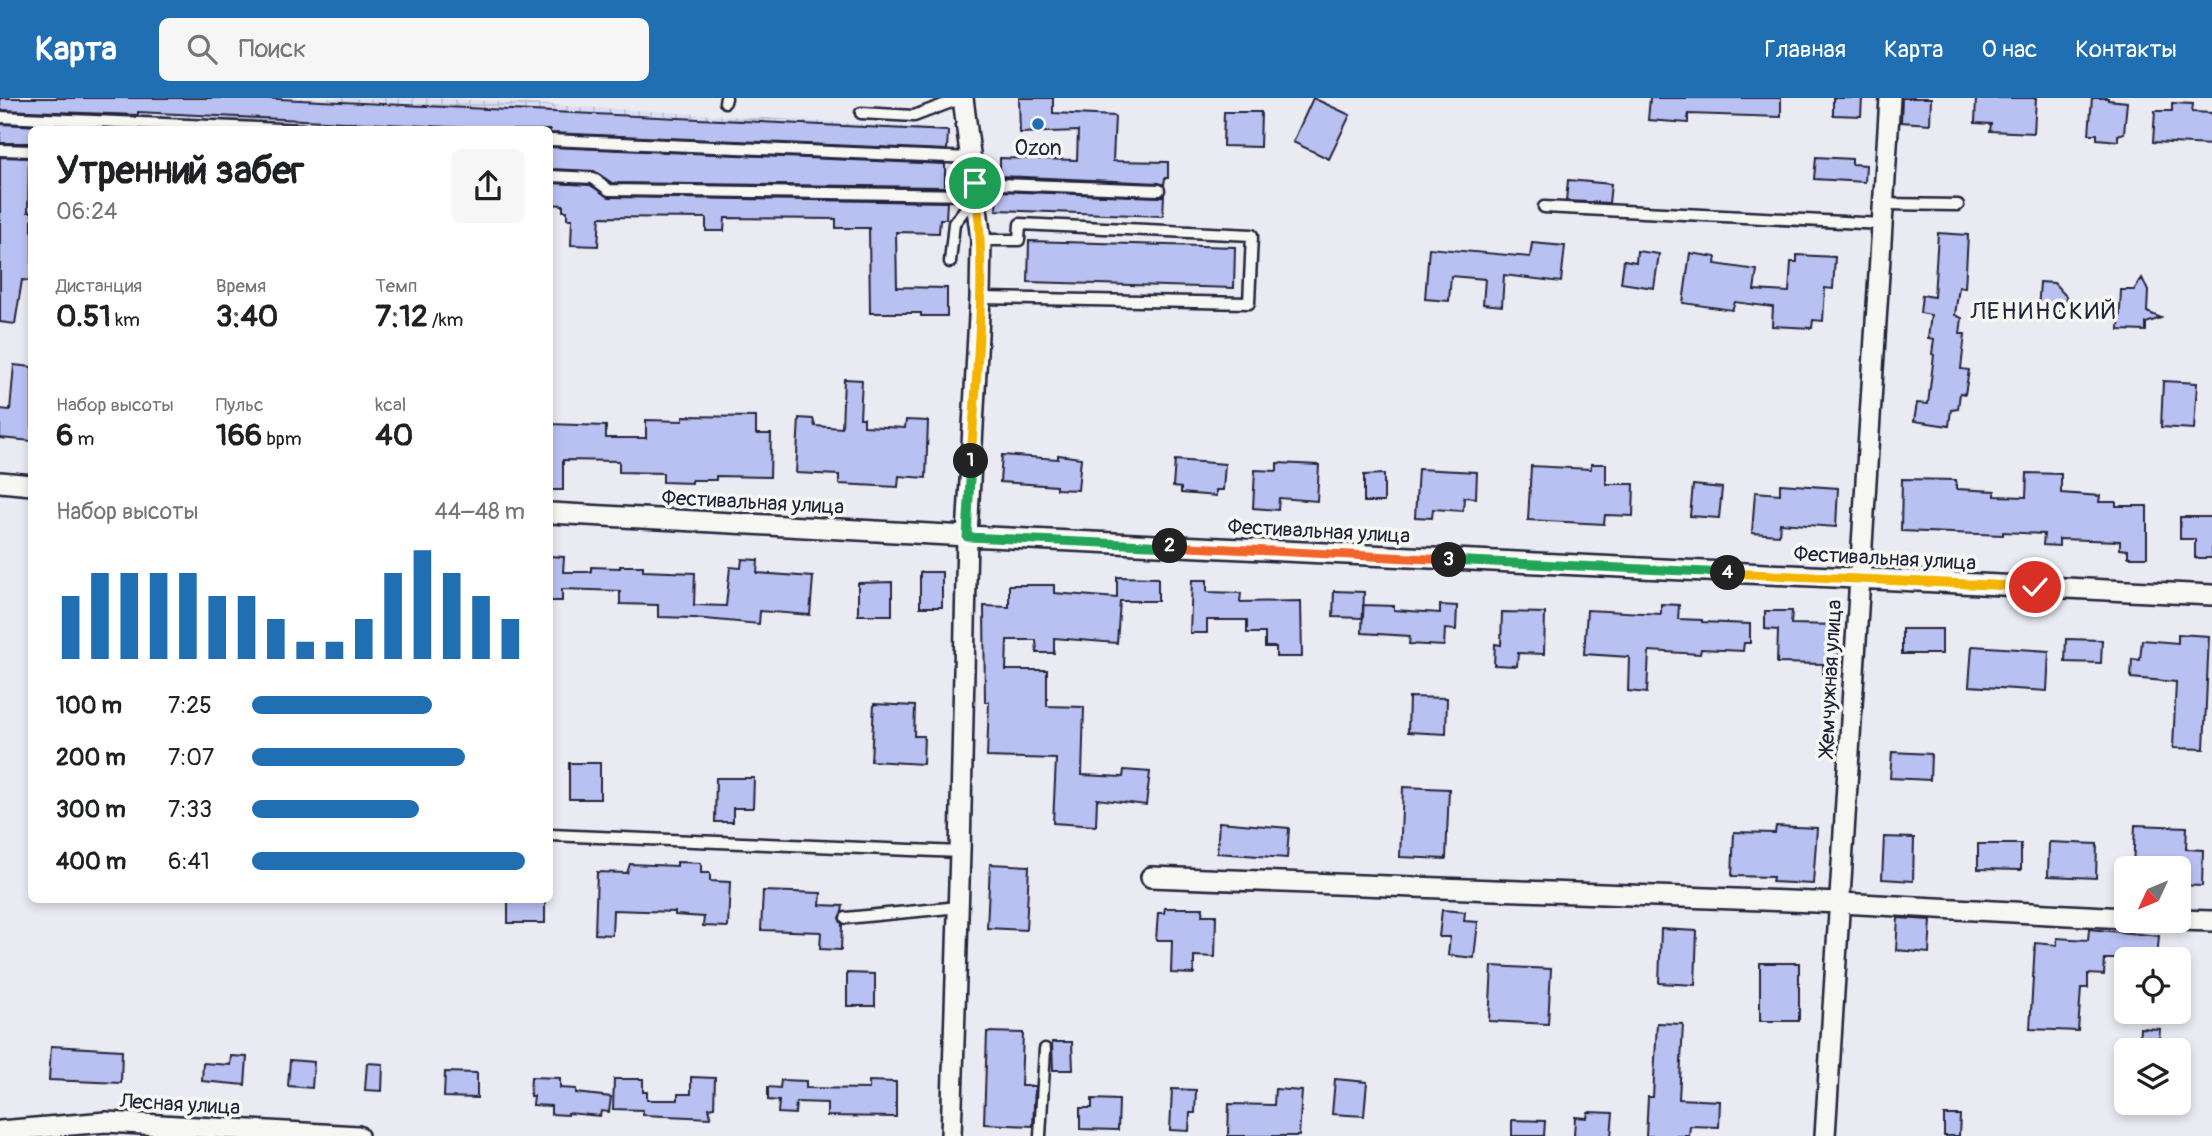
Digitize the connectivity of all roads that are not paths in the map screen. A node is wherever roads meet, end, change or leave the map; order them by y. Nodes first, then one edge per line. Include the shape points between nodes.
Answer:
1 (963, 98) edge
2 (1890, 98) edge
3 (861, 113) dead end
4 (0, 117) edge
5 (210, 126) edge
6 (553, 140) edge
7 (0, 150) edge
8 (28, 151) edge
9 (972, 158) junction
10 (553, 176) edge
11 (976, 189) junction
12 (1159, 190) dead end
13 (1883, 204) junction
14 (1958, 205) dead end
15 (1544, 207) dead end
16 (1882, 224) junction
17 (981, 240) junction
18 (950, 261) dead end
19 (981, 298) junction
20 (0, 482) edge
21 (28, 485) edge
22 (553, 513) edge
23 (967, 537) junction
24 (1859, 579) junction
25 (2212, 595) edge
26 (553, 835) edge
27 (960, 852) junction
28 (1151, 877) dead end
29 (1840, 903) junction
30 (958, 907) junction
31 (2114, 917) edge
32 (846, 918) dead end
33 (2191, 920) edge
34 (2212, 921) edge
35 (1045, 1049) dead end
36 (0, 1132) edge
37 (358, 1136) edge
38 (951, 1136) edge
39 (1040, 1136) edge
40 (1825, 1136) edge

1 - 3 lane via 914,116
1 - 9 street
2 - 13 street, Жемчужная улица
4 - 5 lane
6 - 9 lane
7 - 8 lane
9 - 11 street
10 - 11 lane via 593,178 609,190
11 - 12 lane
11 - 17 street
11 - 18 lane via 954,223
13 - 14 lane
13 - 16 street, Жемчужная улица
15 - 16 lane
16 - 24 street, Жемчужная улица
17 - 19 street
17 - 19 lane via 1019,240 1020,224 1252,235 1249,303
19 - 23 street
20 - 21 street
22 - 23 street, Фестивальная улица
23 - 24 street, Фестивальная улица
23 - 27 street
24 - 25 street, Фестивальная улица
24 - 29 street, Жемчужная улица
26 - 27 lane
27 - 30 street
28 - 29 street
29 - 31 street
29 - 40 street, Жемчужная улица
30 - 32 lane
30 - 38 street
33 - 34 street
35 - 39 lane
36 - 37 street, Лесная улица via 106,1122

